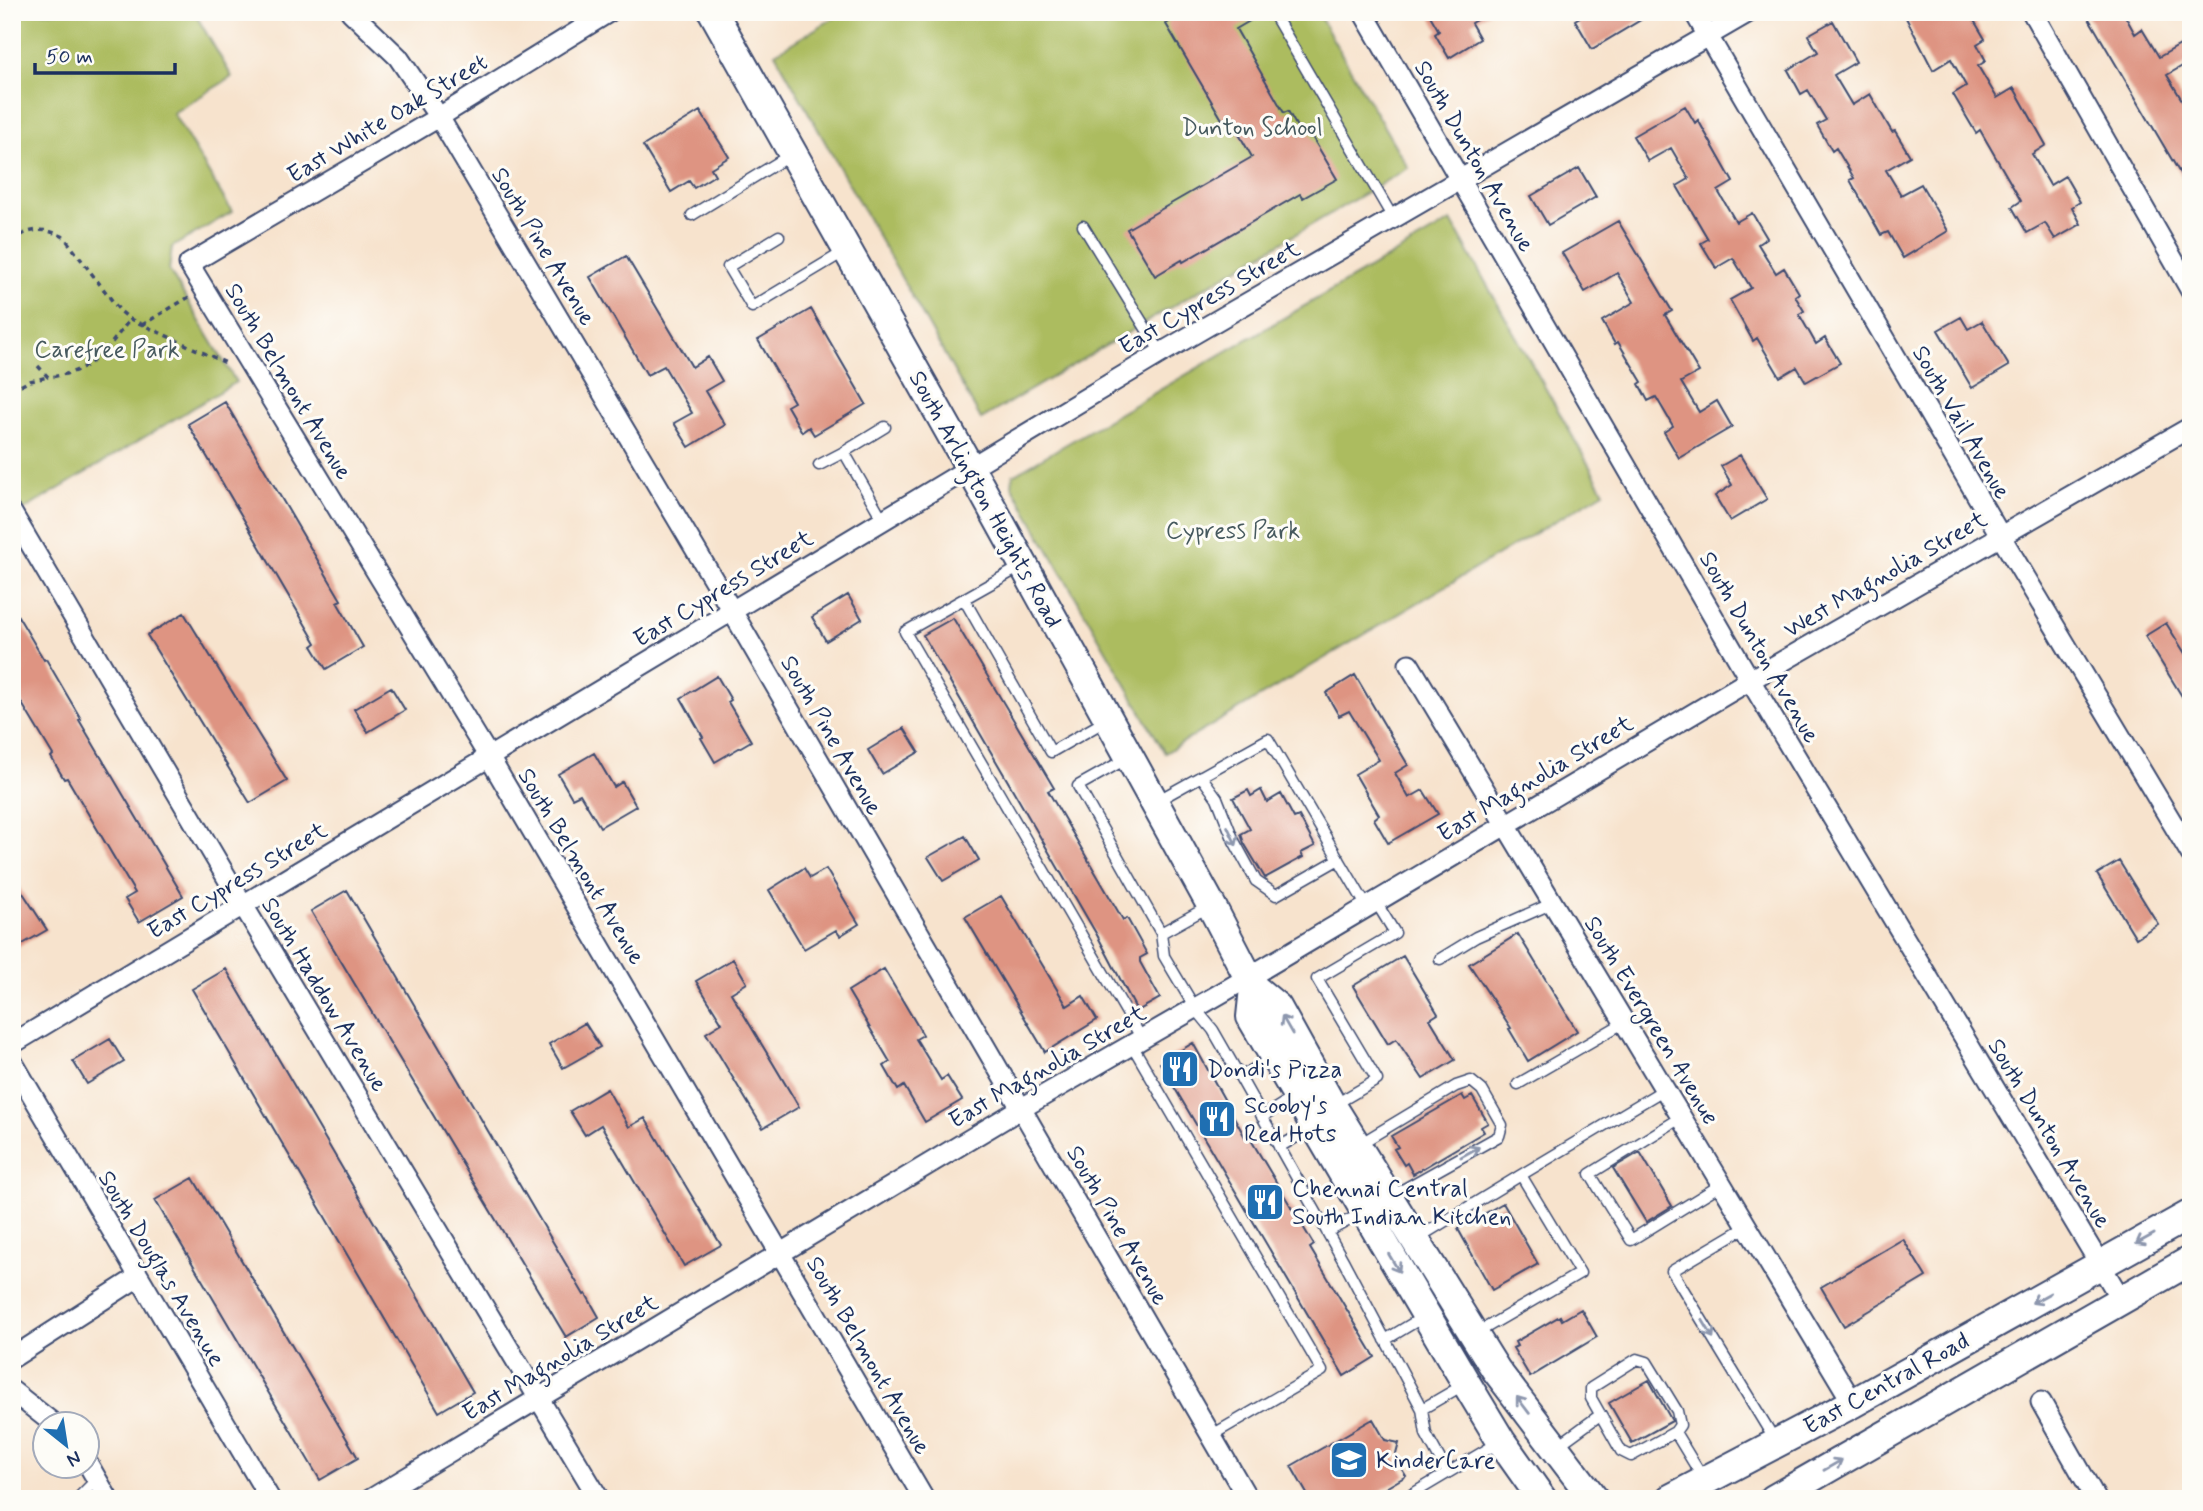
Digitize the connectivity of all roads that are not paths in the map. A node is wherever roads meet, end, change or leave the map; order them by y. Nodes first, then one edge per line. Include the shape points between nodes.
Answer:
1 (351, 12) edge
2 (609, 12) edge
3 (713, 12) edge
4 (1363, 12) edge
5 (1694, 12) edge
6 (1749, 12) edge
7 (2032, 12) edge
8 (1275, 16) dead end
9 (1708, 36) junction
10 (439, 117) junction
11 (793, 154) junction
12 (1461, 180) junction
13 (692, 215) dead end
14 (1394, 218) junction
15 (1083, 226) dead end
16 (779, 236) dead end
17 (847, 250) junction
18 (189, 264) joint
19 (2191, 290) edge
20 (1161, 353) junction
21 (2191, 427) edge
22 (885, 428) dead end
23 (844, 452) junction
24 (820, 465) dead end
25 (970, 468) junction
26 (12, 513) edge
27 (883, 520) junction
28 (2000, 535) junction
29 (1023, 565) junction
30 (964, 599) junction
31 (732, 611) junction
32 (1409, 664) dead end
33 (1750, 680) junction
34 (1109, 719) junction
35 (489, 757) junction
36 (1130, 757) junction
37 (1201, 776) junction
38 (1155, 802) junction
39 (1506, 824) junction
40 (2191, 854) edge
41 (1339, 859) junction
42 (1553, 903) junction
43 (1371, 904) junction
44 (243, 905) junction
45 (1211, 905) junction
46 (1161, 933) junction
47 (1440, 959) dead end
48 (1252, 983) junction
49 (1195, 1008) junction
50 (1625, 1022) junction
51 (1137, 1042) junction
52 (12, 1044) edge
53 (1275, 1057) junction
54 (12, 1061) edge
55 (1240, 1077) junction
56 (1518, 1084) dead end
57 (1665, 1089) junction
58 (1297, 1095) junction
59 (1022, 1108) junction
60 (1324, 1116) junction
61 (1262, 1117) junction
62 (1682, 1117) junction
63 (1357, 1145) junction
64 (1279, 1147) junction
65 (1521, 1175) junction
66 (1723, 1183) junction
67 (1389, 1197) junction
68 (1364, 1212) junction
69 (2191, 1214) edge
70 (1748, 1226) junction
71 (1327, 1232) junction
72 (1415, 1239) junction
73 (781, 1252) junction
74 (2191, 1261) edge
75 (2100, 1265) junction
76 (138, 1277) junction
77 (2191, 1280) edge
78 (2122, 1301) junction
79 (1425, 1315) junction
80 (1474, 1335) junction
81 (1385, 1340) junction
82 (12, 1358) edge
83 (1466, 1383) junction
84 (12, 1391) edge
85 (539, 1398) junction
86 (1853, 1402) junction
87 (2041, 1402) dead end
88 (1422, 1409) junction
89 (37, 1410) edge
90 (1600, 1415) junction
91 (1675, 1432) junction
92 (1212, 1435) junction
93 (1502, 1441) junction
94 (1776, 1443) junction
95 (1555, 1448) junction
96 (1447, 1472) junction
97 (88, 1480) edge
98 (97, 1480) edge
99 (1704, 1481) junction
100 (77, 1499) edge
101 (108, 1499) edge
102 (271, 1499) edge
103 (370, 1499) edge
104 (598, 1499) edge
105 (924, 1499) edge
106 (1248, 1499) edge
107 (1404, 1499) edge
108 (1542, 1499) edge
109 (1594, 1499) edge
110 (1670, 1499) edge
111 (1774, 1499) edge
112 (2096, 1499) edge

1 - 10 street, South Pine Avenue via 398,57
2 - 10 street, East White Oak Street
3 - 11 main road, South Arlington Heights Road
4 - 12 street, South Dunton Avenue
5 - 9 street, South Vail Avenue
6 - 9 street, East Cypress Street
7 - 19 street
8 - 14 lane
9 - 12 street, East Cypress Street
9 - 28 street, South Vail Avenue
10 - 18 street, East White Oak Street
10 - 31 street, South Pine Avenue
11 - 13 lane
11 - 17 main road, South Arlington Heights Road
12 - 14 street, East Cypress Street
12 - 33 street, South Dunton Avenue
14 - 20 street, East Cypress Street
15 - 20 lane
16 - 17 lane via 728,267 752,307
17 - 25 main road, South Arlington Heights Road
18 - 35 street, South Belmont Avenue
20 - 25 street, East Cypress Street
21 - 28 street, West Magnolia Street
22 - 23 lane
23 - 24 lane
23 - 27 lane
25 - 27 street, East Cypress Street
25 - 29 main road, South Arlington Heights Road
26 - 44 street, South Haddow Avenue
27 - 31 street, East Cypress Street
28 - 33 street, West Magnolia Street
28 - 40 street, South Vail Avenue
29 - 30 lane
29 - 34 main road, South Arlington Heights Road
30 - 34 lane via 1051,752
30 - 51 lane via 905,632
31 - 35 street, East Cypress Street
31 - 59 street, South Pine Avenue
32 - 39 street, South Evergreen Avenue
33 - 39 street, East Magnolia Street
33 - 75 street, South Dunton Avenue
34 - 36 main road, South Arlington Heights Road
35 - 44 street, East Cypress Street
35 - 73 street, South Belmont Avenue
36 - 38 main road, South Arlington Heights Road
36 - 46 lane via 1078,786
37 - 38 lane
37 -> 41 lane via 1217,799 1256,881 1276,895
37 - 41 lane via 1268,738
38 - 45 main road, South Arlington Heights Road
39 - 42 street, South Evergreen Avenue
39 - 43 street, East Magnolia Street
41 - 43 lane
42 - 47 lane via 1476,937
42 - 50 street, South Evergreen Avenue
43 - 48 street, East Magnolia Street
43 - 60 lane via 1395,933 1317,979 1377,1080
44 - 52 street, East Cypress Street
44 - 85 street, South Haddow Avenue
45 - 46 lane
45 - 48 main road, South Arlington Heights Road
46 - 49 lane via 1164,956
48 - 49 street, East Magnolia Street
48 - 53 main road, South Arlington Heights Road via 1251,1017
60 -> 48 main road, South Arlington Heights Road via 1277,1007
49 - 51 street, East Magnolia Street
49 - 55 lane
50 - 56 lane
50 - 57 street, South Evergreen Avenue
51 - 59 street, East Magnolia Street
51 - 92 lane via 1322,1371
53 - 55 lane
53 - 58 main road, South Arlington Heights Road
54 - 76 street, South Douglas Avenue
55 - 61 lane
57 - 62 street, South Evergreen Avenue
57 - 65 lane
58 - 60 main road, South Arlington Heights Road
58 - 61 lane
59 - 73 street, East Magnolia Street
59 - 92 street, South Pine Avenue
60 - 63 main road, South Arlington Heights Road
60 - 64 lane
60 - 68 main road, South Arlington Heights Road
61 - 64 lane
62 - 66 street, South Evergreen Avenue
62 - 66 lane via 1590,1174 1631,1240
63 - 67 main road, South Arlington Heights Road
67 -> 63 lane via 1499,1136 1502,1125 1482,1090 1471,1081 1456,1086
64 - 71 lane
65 - 72 lane
65 - 80 lane via 1580,1273
66 - 70 street, South Evergreen Avenue
67 - 72 main road, South Arlington Heights Road
68 - 71 lane
68 -> 79 main road, South Arlington Heights Road
69 -> 75 main road, East Central Road
70 - 86 street, South Evergreen Avenue
70 -> 94 lane via 1672,1270
71 - 81 lane
72 - 80 main road, South Arlington Heights Road
73 - 85 street, East Magnolia Street
73 - 105 street, South Belmont Avenue
74 - 78 main road
75 - 78 street, South Dunton Avenue
75 -> 86 main road, East Central Road
76 - 82 street
76 - 102 street, South Douglas Avenue
77 - 78 main road
111 -> 78 main road, East Central Road
79 - 81 lane
79 - 83 main road, South Arlington Heights Road
95 -> 80 main road, South Arlington Heights Road
81 - 88 lane
83 - 88 lane
83 - 93 main road, South Arlington Heights Road
84 - 89 street
85 - 103 street, East Magnolia Street
85 - 104 street, South Haddow Avenue
86 - 94 main road, East Central Road
87 - 112 street
88 - 96 lane via 1426,1434
90 - 91 lane via 1621,1451 1631,1456
90 - 91 lane via 1591,1388 1637,1359 1647,1362 1677,1411 1680,1425
90 - 95 lane
91 - 99 lane
92 - 106 street, South Pine Avenue
93 - 96 lane
93 - 108 main road, South Arlington Heights Road
94 - 99 main road, East Central Road
95 - 109 main road, South Arlington Heights Road
96 - 107 lane
97 - 100 lane
98 - 101 street
99 - 110 main road, East Central Road

